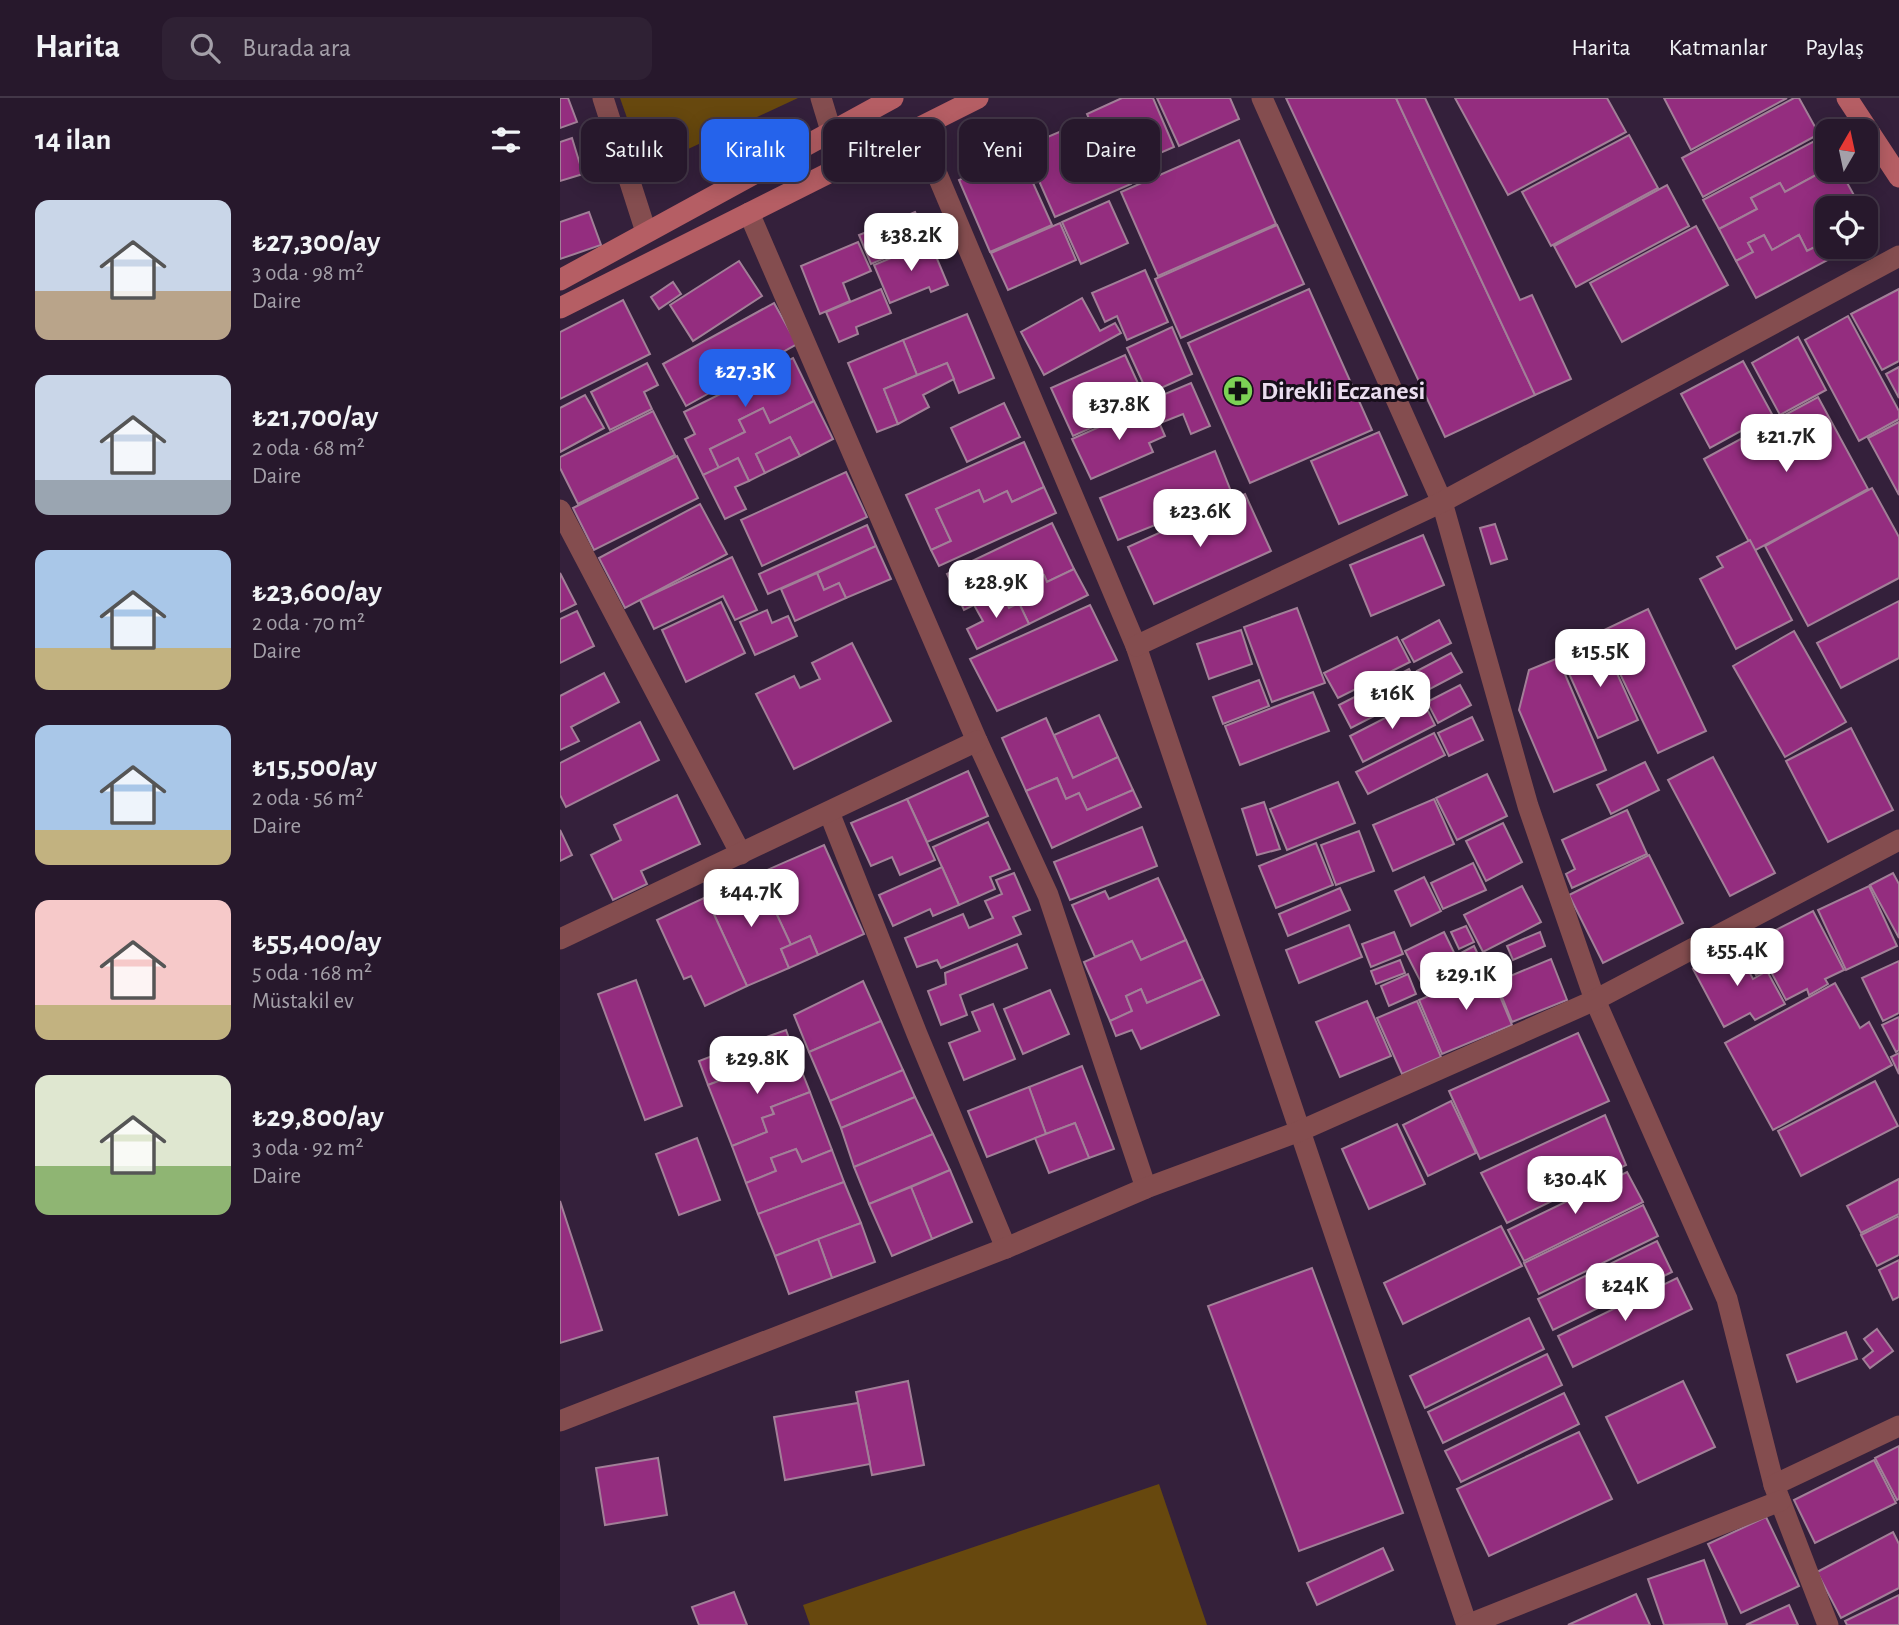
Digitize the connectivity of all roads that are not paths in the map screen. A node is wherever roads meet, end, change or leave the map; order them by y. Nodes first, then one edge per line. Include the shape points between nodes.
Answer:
1 (603, 98) edge
2 (821, 98) edge
3 (893, 98) edge
4 (978, 98) edge
5 (1262, 98) edge
6 (1847, 98) edge
7 (827, 119) edge
8 (854, 119) edge
9 (937, 119) edge
10 (823, 135) edge
11 (823, 176) edge
12 (1899, 177) edge
13 (940, 182) edge
14 (749, 213) junction
15 (646, 232) junction
16 (1899, 256) edge
17 (560, 280) edge
18 (560, 308) edge
19 (1442, 502) junction
20 (560, 510) edge
21 (1136, 646) junction
22 (977, 741) junction
23 (830, 812) junction
24 (1899, 840) edge
25 (741, 854) junction
26 (560, 939) edge
27 (1595, 1000) junction
28 (1300, 1131) junction
29 (1146, 1188) junction
30 (1006, 1248) junction
31 (560, 1421) edge
32 (1899, 1426) edge
33 (1777, 1493) junction
34 (1467, 1625) edge
35 (1828, 1625) edge

1 - 15 street
2 - 7 street
3 - 8 main road
4 - 9 main road
5 - 19 street
6 - 12 main road
10 - 15 main road
11 - 14 main road
13 - 21 street
14 - 18 main road
14 - 22 street
15 - 17 main road
16 - 19 street
19 - 21 street
19 - 27 street via 1528,806
20 - 25 street
21 - 28 street
22 - 23 street
22 - 29 street via 1048,894
23 - 25 street
23 - 30 street
24 - 27 street
25 - 26 street
27 - 28 street
27 - 33 street via 1727,1299
28 - 29 street
28 - 34 street
29 - 30 street
30 - 31 street
32 - 33 street
33 - 34 street
33 - 35 street

